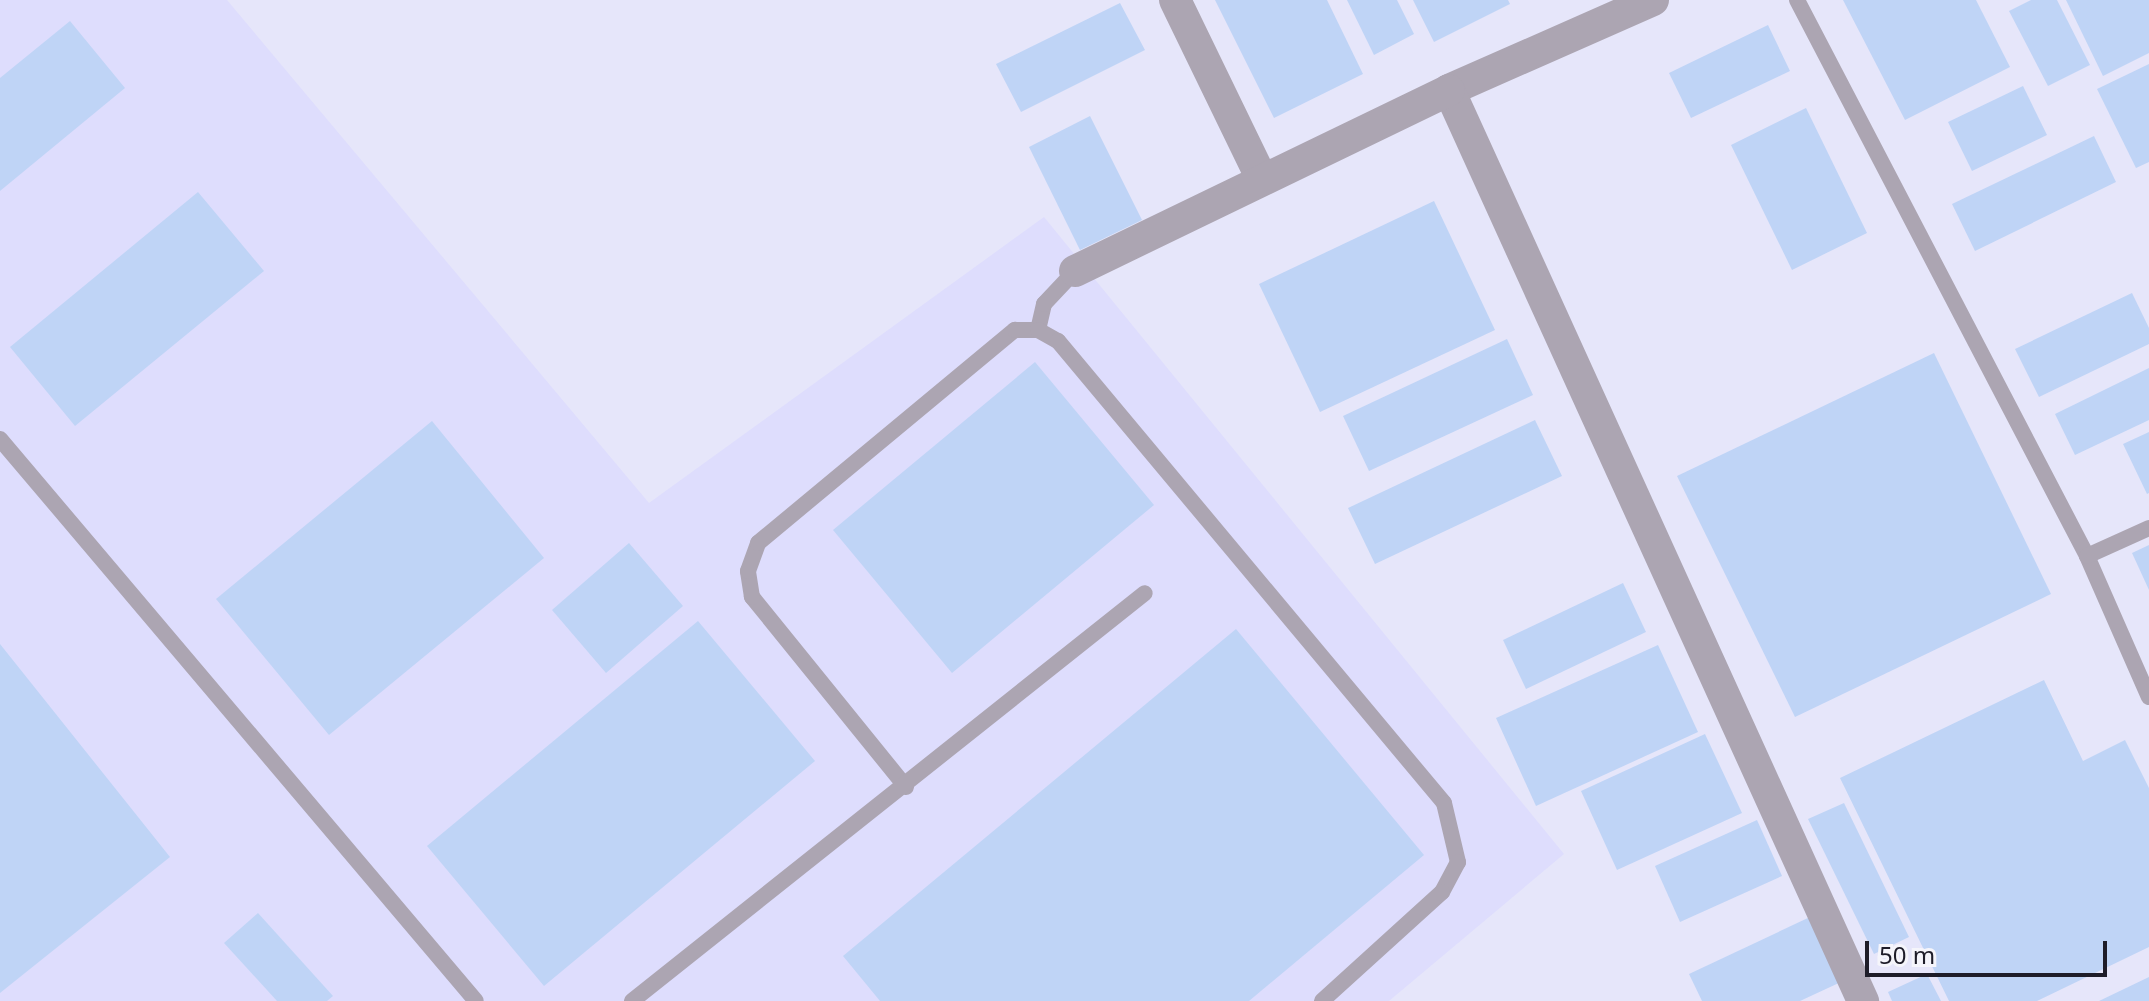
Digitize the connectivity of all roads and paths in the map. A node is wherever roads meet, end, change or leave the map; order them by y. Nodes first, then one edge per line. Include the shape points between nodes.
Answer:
1 (1175, 0) edge
2 (1653, 0) edge
3 (1797, 0) edge
4 (1449, 90) junction
5 (1262, 179) junction
6 (1075, 271) joint
7 (1038, 330) junction
8 (0, 439) edge
9 (2149, 528) edge
10 (2087, 556) junction
11 (1145, 593) dead end
12 (2149, 697) edge
13 (906, 787) junction
14 (476, 1001) edge
15 (632, 1001) edge
16 (1322, 1001) edge
17 (1863, 1001) edge

1 - 5 street
2 - 4 street
3 - 10 lane
4 - 5 street
4 - 17 street
5 - 6 street
6 - 7 lane via 1044,304
7 - 13 lane via 1015,330 978,360 758,543 748,571 752,597
7 - 16 lane via 1058,341 1444,803 1458,862 1442,892
8 - 14 lane
9 - 10 lane
10 - 12 lane
11 - 13 lane
13 - 15 lane

